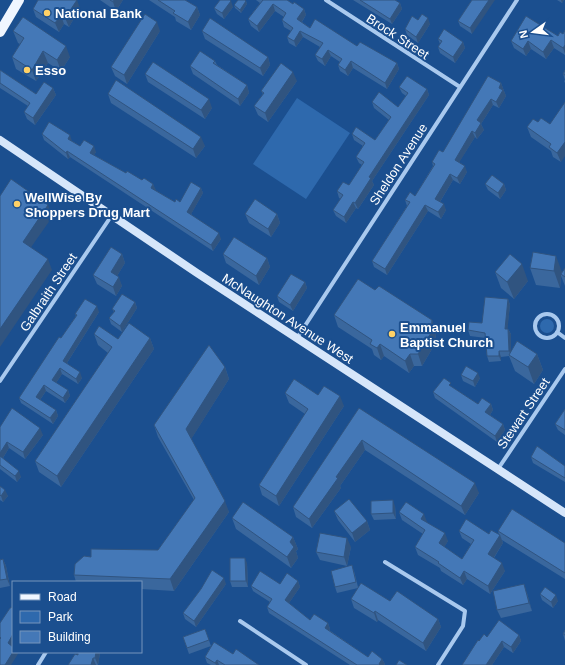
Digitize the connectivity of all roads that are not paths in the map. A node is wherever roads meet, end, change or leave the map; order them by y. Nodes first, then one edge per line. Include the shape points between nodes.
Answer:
1 (19, 0) edge
2 (326, 0) edge
3 (517, 0) edge
4 (0, 32) edge
5 (460, 87) junction
6 (0, 140) edge
7 (112, 215) junction
8 (557, 332) junction
9 (565, 338) edge
10 (297, 339) junction
11 (565, 368) edge
12 (0, 381) edge
13 (498, 469) junction
14 (565, 513) edge
15 (385, 562) dead end
16 (240, 621) dead end
17 (45, 653) edge
18 (38, 665) edge
19 (306, 665) edge
20 (438, 665) edge

1 - 4 main road
2 - 5 street, Brock Street
3 - 5 street, Sheldon Avenue
5 - 10 street, Sheldon Avenue
6 - 7 main road, McNaughton Avenue West
7 - 10 main road, McNaughton Avenue West
7 - 12 street, Galbraith Street
8 - 8 street via 558,321 552,316 545,314 538,318 535,325 540,335 550,337
8 - 9 street
10 - 13 main road, McNaughton Avenue West
11 - 13 street, Stewart Street
13 - 14 main road, McNaughton Avenue West
15 - 20 street via 465,611 463,626
16 - 19 street
17 - 18 street

